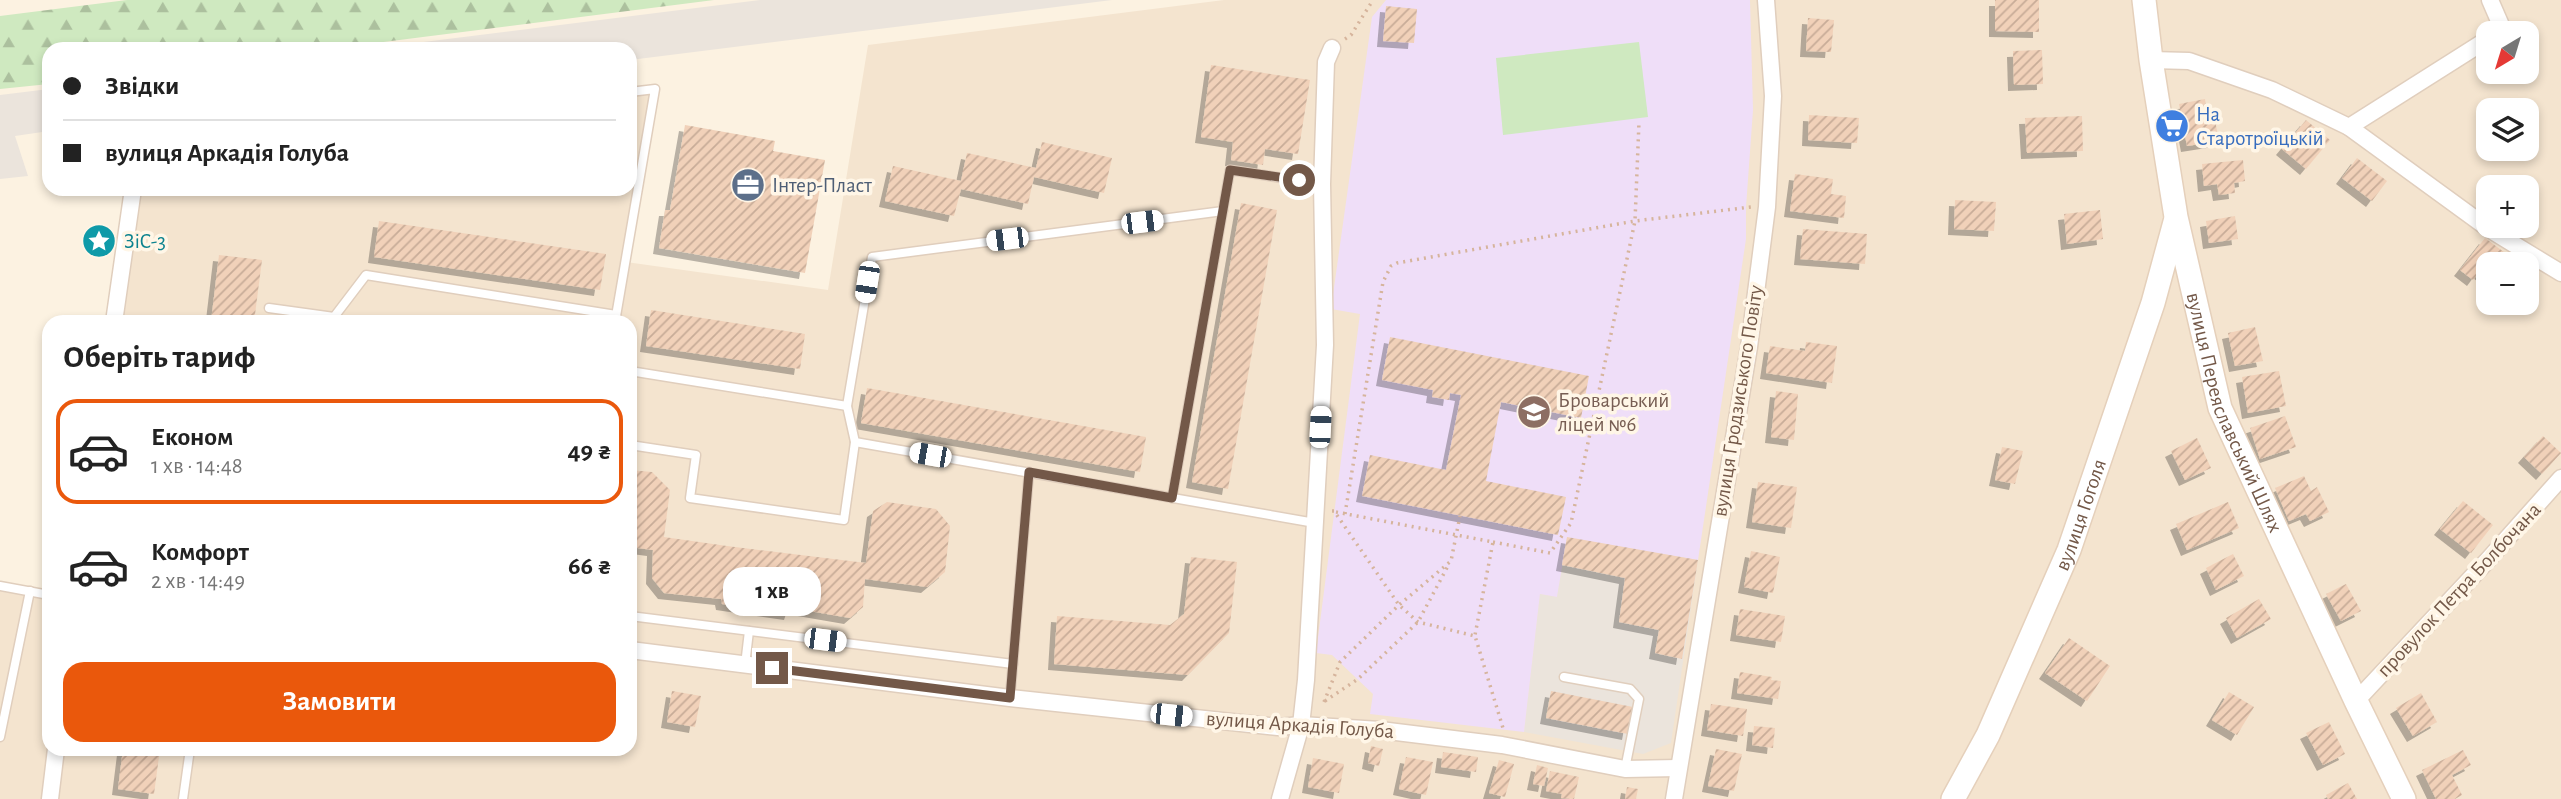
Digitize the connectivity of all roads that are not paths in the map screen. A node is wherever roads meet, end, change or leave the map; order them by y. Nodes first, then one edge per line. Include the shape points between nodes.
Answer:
1 (1766, 0) edge
2 (2144, 0) edge
3 (2490, 0) edge
4 (2499, 21) edge
5 (2476, 47) edge
6 (1332, 48) road end
7 (2151, 60) junction
8 (637, 91) edge
9 (2349, 127) junction
10 (1322, 184) junction
11 (637, 195) edge
12 (132, 196) edge
13 (637, 196) edge
14 (1223, 211) junction
15 (2176, 217) junction
16 (2561, 274) edge
17 (269, 308) dead end
18 (115, 315) edge
19 (310, 315) edge
20 (336, 315) edge
21 (599, 315) edge
22 (617, 315) edge
23 (637, 372) edge
24 (847, 406) junction
25 (855, 442) junction
26 (637, 446) edge
27 (1029, 472) junction
28 (2561, 478) edge
29 (1172, 498) junction
30 (1315, 516) junction
31 (0, 586) edge
32 (30, 591) junction
33 (42, 594) edge
34 (637, 617) edge
35 (749, 631) junction
36 (637, 651) edge
37 (1013, 664) junction
38 (745, 665) junction
39 (1564, 677) dead end
40 (0, 685) edge
41 (10, 687) junction
42 (1010, 698) junction
43 (2356, 701) junction
44 (1301, 725) junction
45 (0, 737) edge
46 (55, 756) edge
47 (189, 756) edge
48 (1678, 768) junction
49 (1625, 769) junction
50 (50, 799) edge
51 (183, 799) edge
52 (1279, 799) edge
53 (1674, 799) edge
54 (1953, 799) edge
55 (2404, 799) edge

1 - 48 street, вулиця Гродзиського Повіту via 1773,96 1767,207 1749,347
2 - 7 street, вулиця Переяславський Шлях
3 - 4 street
5 - 9 street
6 - 10 street via 1326,62
7 - 9 street via 2189,61 2272,90
7 - 15 street, вулиця Переяславський Шлях
8 - 11 lane via 655,89
9 - 16 street via 2489,229
10 - 14 lane via 1230,170
10 - 30 street via 1325,345
12 - 18 street
13 - 22 lane
14 - 24 lane via 872,257
14 - 29 lane
15 - 43 street, вулиця Переяславський Шлях via 2220,408
15 - 54 street, вулиця Гоголя via 2153,303 2069,550 1988,735
17 - 19 lane
20 - 21 lane via 366,275
23 - 24 lane
24 - 25 lane
25 - 26 lane via 844,520 690,498 696,455
25 - 27 lane
27 - 29 lane
27 - 37 lane
28 - 43 street, провулок Петра Болбочана
29 - 30 lane
30 - 44 street
31 - 32 lane
32 - 33 lane
32 - 41 lane
34 - 35 lane
35 - 37 lane
35 - 38 lane
36 - 38 street, вулиця Аркадія Голуба
37 - 42 lane
38 - 42 street, вулиця Аркадія Голуба
39 - 49 lane via 1630,689 1639,699
40 - 41 lane
41 - 45 lane
42 - 44 street, вулиця Аркадія Голуба via 1278,727
43 - 55 street, вулиця Переяславський Шлях
44 - 49 street, вулиця Аркадія Голуба via 1502,745
44 - 52 street
46 - 50 street
47 - 51 lane
48 - 49 street, вулиця Аркадія Голуба
48 - 53 street, вулиця Гродзиського Повіту

